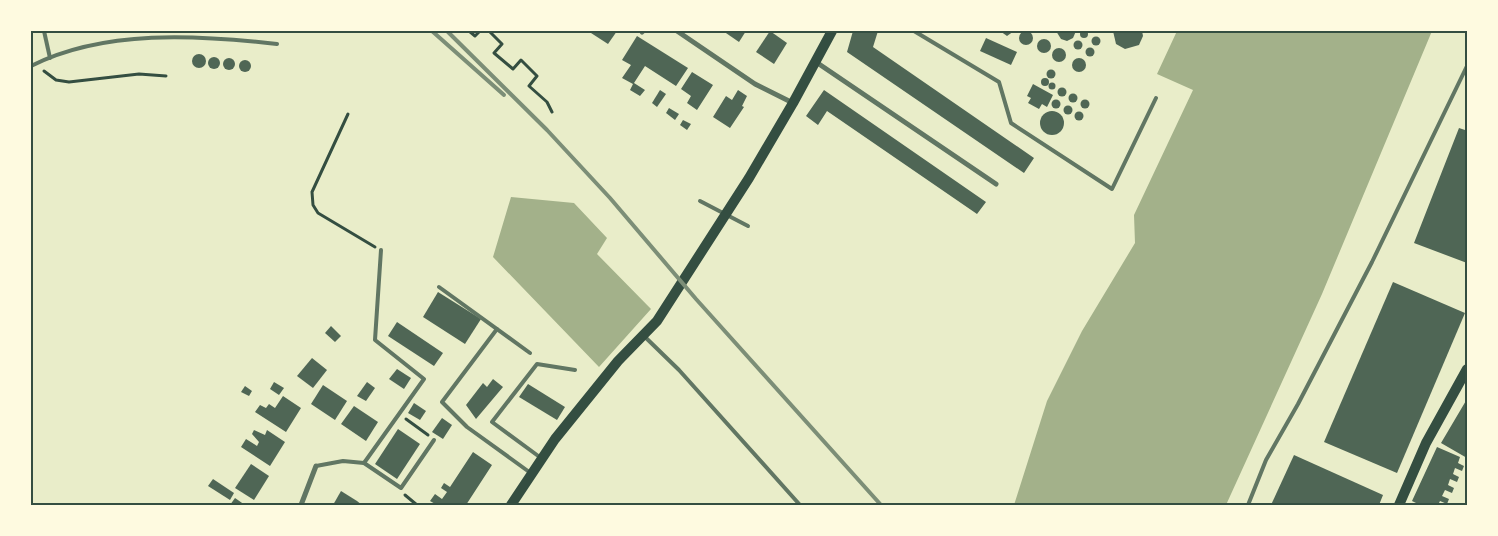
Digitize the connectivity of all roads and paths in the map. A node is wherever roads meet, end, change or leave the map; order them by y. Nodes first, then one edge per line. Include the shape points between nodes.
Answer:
1 (44, 31) edge
2 (469, 31) edge
3 (480, 31) edge
4 (489, 31) edge
5 (677, 31) edge
6 (832, 31) edge
7 (914, 31) edge
8 (277, 44) dead end
9 (50, 58) junction
10 (40, 62) junction
11 (816, 62) junction
12 (31, 66) edge
13 (1467, 66) edge
14 (166, 76) dead end
15 (1156, 98) dead end
16 (793, 103) junction
17 (552, 112) dead end
18 (348, 114) dead end
19 (996, 184) dead end
20 (700, 201) dead end
21 (725, 215) junction
22 (748, 226) dead end
23 (369, 243) dead end
24 (381, 250) dead end
25 (440, 287) dead end
26 (497, 329) junction
27 (644, 335) junction
28 (530, 353) dead end
29 (1467, 369) edge
30 (576, 370) dead end
31 (400, 414) junction
32 (434, 440) joint
33 (542, 459) junction
34 (364, 464) junction
35 (316, 466) joint
36 (532, 474) junction
37 (301, 505) edge
38 (510, 505) edge
39 (800, 505) edge
40 (1248, 505) edge
41 (1399, 505) edge

1 - 9 lane
2 - 3 path via 476,36
4 - 17 path via 502,44 494,52 513,69 521,60 537,76 529,86 547,102
5 - 16 street via 755,84
6 - 11 main road
7 - 15 lane via 999,82 1011,123 1112,189
8 - 9 lane via 208,36 164,37 72,50
9 - 10 lane
10 - 12 lane
10 - 14 path via 45,72 56,80 69,82 139,74
11 - 16 main road
11 - 19 street
13 - 40 lane via 1372,262 1266,460
16 - 21 main road
18 - 23 path via 312,192 313,205 318,213
20 - 21 lane
21 - 22 lane
21 - 27 main road via 657,321
24 - 31 lane via 375,340 424,379
25 - 26 lane
26 - 28 lane
26 - 36 lane via 442,402 467,427
27 - 33 main road via 618,362
27 - 39 lane
29 - 41 main road via 1426,443
30 - 33 lane via 537,364 492,422
31 - 32 path
31 - 34 lane
32 - 34 lane via 401,488
33 - 36 main road
34 - 35 lane via 343,461
35 - 37 street
36 - 38 main road

